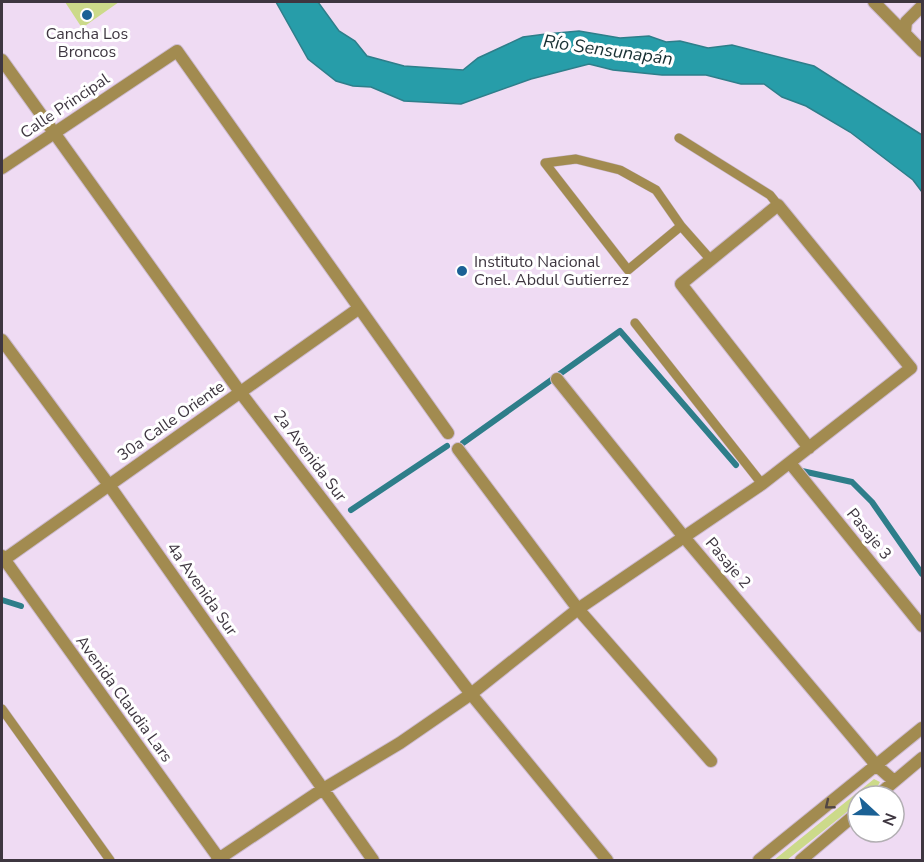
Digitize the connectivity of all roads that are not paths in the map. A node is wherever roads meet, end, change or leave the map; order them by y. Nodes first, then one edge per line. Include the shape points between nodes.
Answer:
1 (874, 2) edge
2 (922, 6) edge
3 (905, 32) junction
4 (922, 51) edge
5 (2, 60) edge
6 (54, 134) junction
7 (679, 138) dead end
8 (2, 168) edge
9 (778, 205) junction
10 (681, 226) junction
11 (711, 260) junction
12 (358, 309) junction
13 (635, 323) dead end
14 (2, 340) edge
15 (556, 379) dead end
16 (240, 392) junction
17 (448, 434) dead end
18 (458, 448) dead end
19 (809, 448) junction
20 (790, 463) junction
21 (762, 484) junction
22 (109, 485) junction
23 (684, 537) junction
24 (2, 559) edge
25 (578, 609) junction
26 (922, 626) edge
27 (471, 694) junction
28 (2, 709) edge
29 (922, 728) edge
30 (922, 758) edge
31 (711, 761) dead end
32 (877, 766) junction
33 (894, 782) junction
34 (892, 784) edge
35 (323, 789) junction
36 (846, 822) edge
37 (219, 860) edge
38 (111, 861) edge
39 (373, 861) edge
40 (607, 861) edge
41 (759, 861) edge
42 (801, 861) edge

1 - 3 street
2 - 3 street via 906,22
3 - 4 street
5 - 6 street, 2a Avenida Sur
6 - 8 street, Calle Principal
6 - 12 street, Calle Principal via 177,51
6 - 16 street, 2a Avenida Sur
7 - 9 lane via 770,195
9 - 11 street
9 - 19 street via 911,368
10 - 10 lane via 628,270 545,163 576,159 620,170 656,190
10 - 11 lane
11 - 19 street via 681,285
12 - 16 street, 30a Calle Oriente
12 - 17 street
13 - 21 lane
14 - 22 street, 4a Avenida Sur
15 - 23 street, Pasaje 2
16 - 22 street, 30a Calle Oriente
16 - 27 street, 2a Avenida Sur
18 - 25 street
19 - 20 street
20 - 21 street
20 - 26 street, Pasaje 3
21 - 23 street
22 - 24 street, 30a Calle Oriente
22 - 35 street, 4a Avenida Sur
23 - 25 street
23 - 32 street, Pasaje 2
24 - 37 street, Avenida Claudia Lars
25 - 27 street
25 - 31 street
27 - 35 street
27 - 40 street, 2a Avenida Sur
28 - 38 lane
29 - 32 street
30 - 33 street
32 - 33 street, Pasaje 2
32 -> 41 street
33 - 34 street
35 - 37 street
35 - 39 street, 4a Avenida Sur
36 - 42 street

